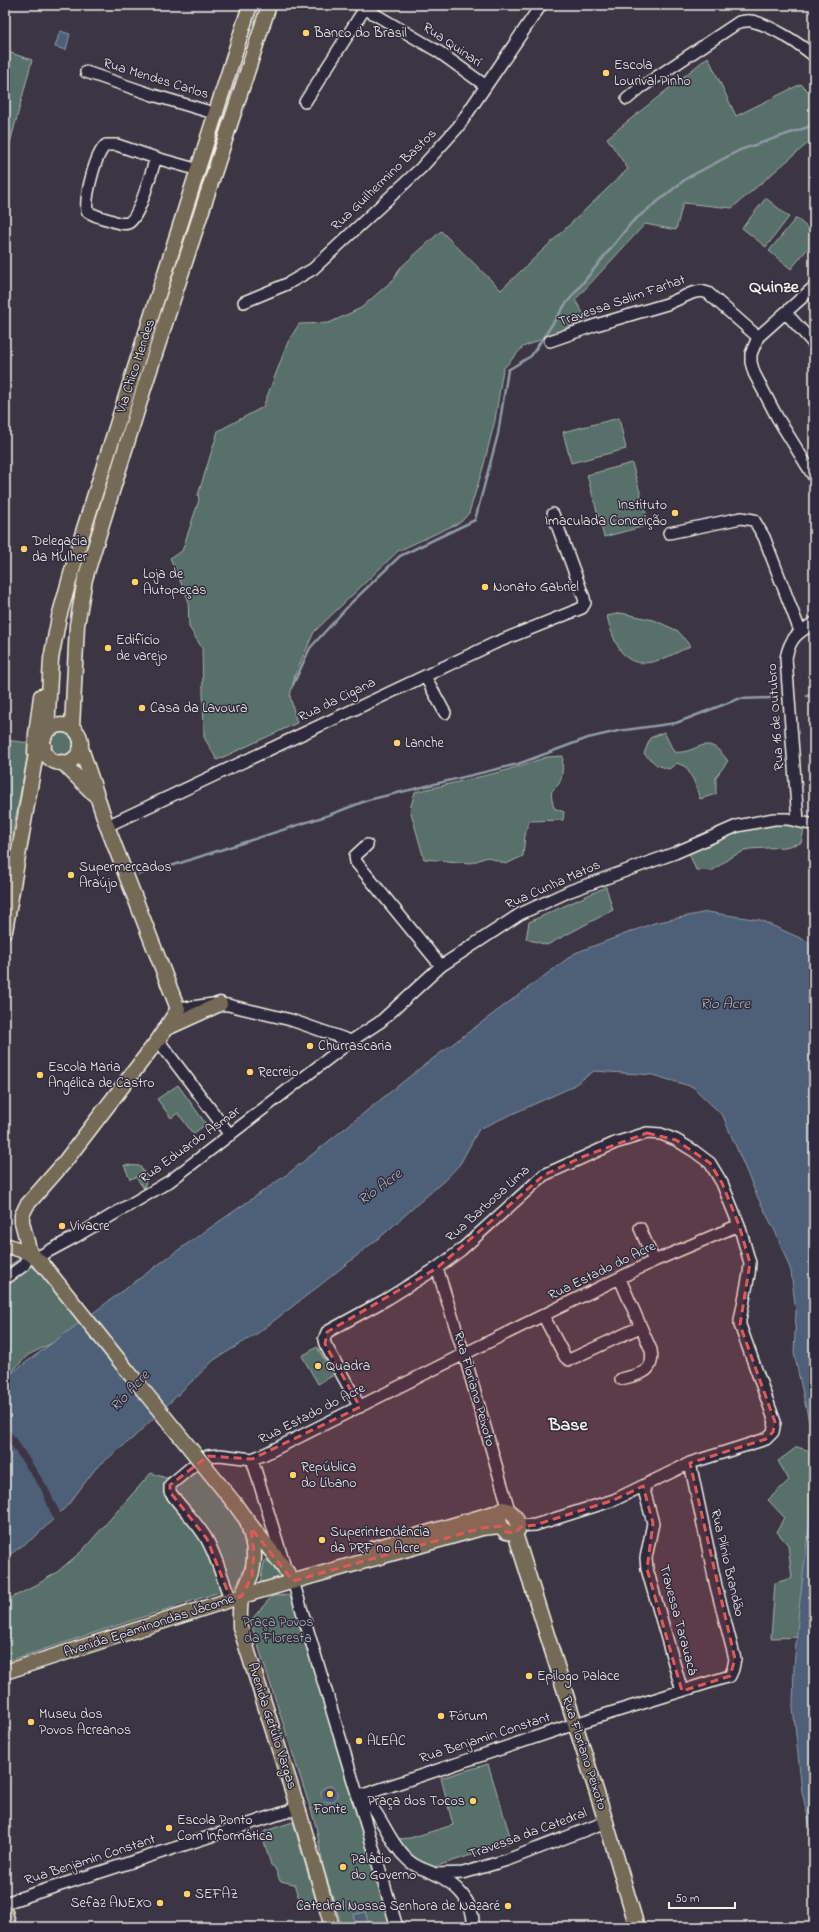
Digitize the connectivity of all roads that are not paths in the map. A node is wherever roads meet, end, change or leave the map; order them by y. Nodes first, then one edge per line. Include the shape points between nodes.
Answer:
1 (250, 5) edge
2 (269, 5) edge
3 (541, 5) edge
4 (364, 6) edge
5 (814, 56) edge
6 (86, 72) dead end
7 (486, 86) junction
8 (627, 99) dead end
9 (305, 102) dead end
10 (217, 114) junction
11 (156, 158) junction
12 (199, 170) junction
13 (814, 286) edge
14 (244, 302) dead end
15 (786, 314) junction
16 (758, 337) junction
17 (550, 341) dead end
18 (814, 344) edge
19 (814, 477) edge
20 (553, 514) dead end
21 (669, 533) dead end
22 (814, 623) edge
23 (800, 631) junction
24 (51, 659) junction
25 (425, 676) junction
26 (445, 713) dead end
27 (72, 728) junction
28 (47, 732) junction
29 (44, 746) junction
30 (81, 748) junction
31 (35, 759) junction
32 (59, 762) junction
33 (32, 776) junction
34 (96, 796) junction
35 (798, 820) junction
36 (814, 825) edge
37 (107, 826) junction
38 (367, 845) dead end
39 (5, 932) edge
40 (441, 966) junction
41 (220, 1004) junction
42 (178, 1009) junction
43 (161, 1035) junction
44 (351, 1041) junction
45 (230, 1135) junction
46 (740, 1226) junction
47 (640, 1228) dead end
48 (5, 1245) edge
49 (37, 1259) junction
50 (654, 1261) junction
51 (437, 1268) junction
52 (620, 1278) junction
53 (5, 1280) edge
54 (544, 1317) junction
55 (640, 1327) junction
56 (464, 1354) junction
57 (621, 1379) dead end
58 (360, 1406) junction
59 (252, 1459) junction
60 (690, 1463) junction
61 (643, 1486) junction
62 (505, 1511) junction
63 (248, 1524) junction
64 (500, 1526) junction
65 (516, 1529) junction
66 (285, 1569) junction
67 (293, 1581) junction
68 (237, 1598) junction
69 (733, 1669) joint
70 (5, 1672) edge
71 (682, 1691) junction
72 (575, 1724) junction
73 (357, 1797) junction
74 (298, 1808) junction
75 (606, 1822) junction
76 (435, 1874) junction
77 (5, 1904) edge
78 (5, 1912) edge
79 (9, 1927) edge
80 (332, 1927) edge
81 (397, 1927) edge
82 (473, 1927) edge
83 (637, 1927) edge

1 - 10 main road, Via Chico Mendes
2 - 27 main road, Via Chico Mendes via 145,385 85,579 77,625
3 - 7 street, Rua Guilhermino Bastos
4 - 7 street, Rua Quinarí via 439,52
4 - 9 street
5 - 8 street via 807,49 767,27 750,20 739,22
6 - 10 street, Rua Mendes Carlos
7 - 14 street, Rua Guilhermino Bastos via 458,127 436,152 313,269 294,281
10 - 12 main road, Via Chico Mendes
11 - 11 street via 118,145 106,145 100,152 93,175 86,201 87,211 121,223 131,221 143,198
11 - 12 street
12 - 24 main road, Via Chico Mendes via 82,535 59,617
13 - 15 street
15 - 16 street
15 - 18 street
16 - 17 street, Travessa Salim Farhat via 708,293 701,291
16 - 19 street via 751,354 754,373 777,417
20 - 25 street, Rua da Cigana via 584,598 582,608 495,643
21 - 23 street via 741,518 756,522
22 - 23 street, Rua 16 de Outubro
23 - 35 street, Rua 16 de Outubro via 788,645 786,658
24 - 28 main road, Via Chico Mendes
24 - 31 main road via 38,719
25 - 26 street
25 - 37 street, Rua da Cigana
27 - 28 main road via 58,726
27 - 30 main road via 80,736
28 - 29 main road
29 - 31 main road
29 - 32 main road via 48,755
30 - 32 main road via 75,758
30 - 34 main road
31 - 33 main road
32 - 33 main road via 45,762
32 - 34 main road
33 - 39 main road
34 - 37 main road
35 - 36 street, Rua Cunha Matos
35 - 40 street, Rua Cunha Matos via 774,819 737,826 675,853 570,891 520,914
37 - 42 main road
38 - 40 street via 355,856 356,862
40 - 44 street, Rua Cunha Matos via 380,1022
41 - 42 street
41 - 43 main road
41 - 44 street via 291,1020
42 - 43 main road
43 - 45 street
43 - 49 main road via 63,1164 27,1205 22,1222
44 - 45 street, Rua Eduardo Asmar
45 - 49 street, Rua Eduardo Asmar via 170,1181
46 - 50 street, Rua Estado do Acre
46 - 51 street, Rua Barbosa Lima via 722,1183 710,1163 676,1140 660,1134 647,1133 615,1143 544,1175 461,1250
46 - 60 street, Rua Barbosa Lima via 750,1263 740,1325 775,1422 773,1432 766,1439
47 - 50 street
48 - 49 main road
49 - 53 street via 24,1265
49 - 63 main road, Avenida Getúlio Vargas, bridge via 235,1504
50 - 52 street, Rua Estado do Acre
51 - 56 street, Rua Floriano Peixoto
51 - 58 street, Rua Barbosa Lima via 327,1332 324,1340
52 - 54 street, Rua Estado do Acre
52 - 55 street
54 - 55 street via 567,1359 572,1360
54 - 56 street, Rua Estado do Acre
55 - 57 street via 651,1350 651,1366 646,1371
56 - 58 street, Rua Estado do Acre
56 - 62 street, Rua Floriano Peixoto
58 - 59 street, Rua Estado do Acre
59 - 66 street
59 - 68 street, Rua Estado do Acre via 208,1456 183,1473 169,1488 207,1539
60 - 61 street
60 - 69 street, Rua Plínio Brandão via 716,1586 735,1659
61 - 65 street via 614,1500
61 - 71 street, Travessa Tarauacá via 653,1523 646,1558 647,1569
62 - 64 main road, Rua Floriano Peixoto via 499,1518
62 - 65 main road, Rua Floriano Peixoto via 517,1520
62 - 67 main road, Avenida Epaminondas Jácome via 310,1568
63 - 66 main road, Avenida Getúlio Vargas
63 - 68 main road, Avenida Getúlio Vargas via 253,1543 254,1566 252,1576
64 - 65 main road via 506,1532
64 - 67 main road, Avenida Epaminondas Jácome via 482,1528
65 - 72 main road, Rua Floriano Peixoto
66 - 67 main road, Avenida Getúlio Vargas
67 - 68 main road, Avenida Epaminondas Jácome
67 - 73 street
68 - 70 main road, Avenida Epaminondas Jácome
68 - 74 main road, Avenida Getúlio Vargas via 240,1627
69 - 71 street, Rua Benjamin Constant via 730,1676
71 - 72 street, Rua Benjamin Constant
72 - 73 street, Rua Benjamin Constant
72 - 75 main road, Rua Floriano Peixoto
73 - 76 street, Travessa da Catedral via 372,1807 408,1861
73 - 81 street
74 - 77 street, Rua Benjamin Constant
74 - 80 main road, Avenida Getúlio Vargas
75 - 76 street, Travessa da Catedral via 507,1860 463,1873
75 - 83 main road, Rua Floriano Peixoto
76 - 82 street, Travessa da Catedral via 464,1896 472,1908
78 - 79 main road

